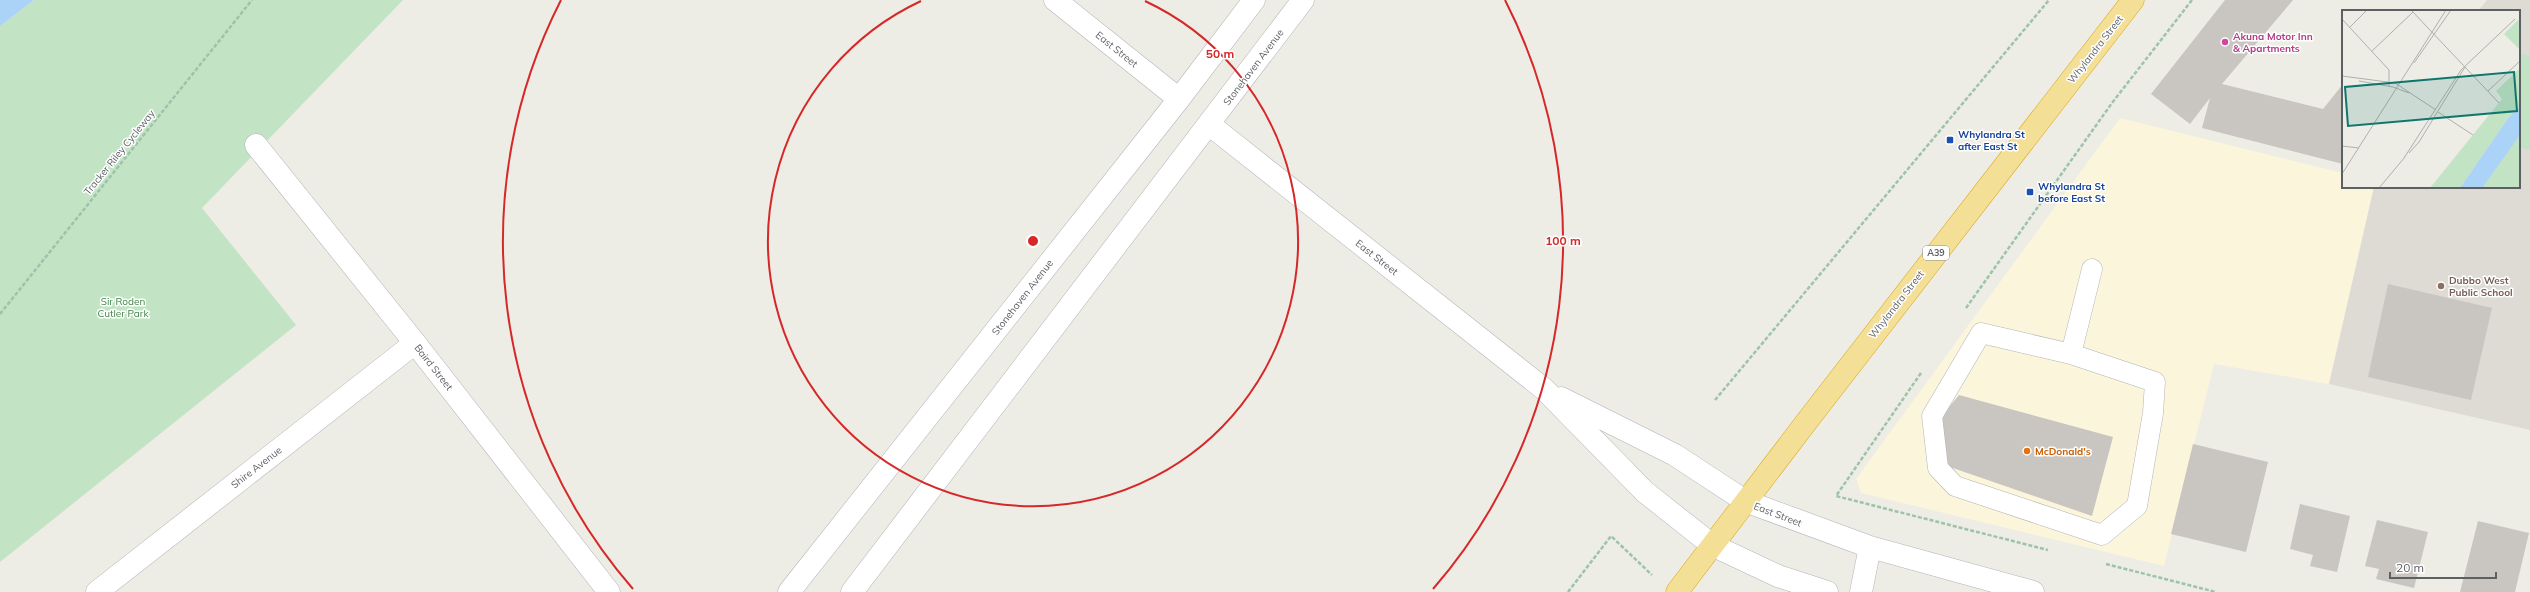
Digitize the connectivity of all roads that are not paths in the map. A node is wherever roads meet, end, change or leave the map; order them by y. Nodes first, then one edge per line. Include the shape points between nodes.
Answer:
1 (1055, 0) edge
2 (1254, 0) edge
3 (1303, 0) edge
4 (2133, 0) edge
5 (1179, 99) junction
6 (1210, 125) junction
7 (256, 144) dead end
8 (2092, 269) dead end
9 (415, 343) junction
10 (2071, 354) junction
11 (1544, 389) junction
12 (1745, 502) junction
13 (1712, 545) junction
14 (1870, 547) junction
15 (97, 592) edge
16 (609, 592) edge
17 (789, 592) edge
18 (852, 592) edge
19 (1677, 592) edge
20 (1827, 592) edge
21 (1861, 592) edge
22 (2033, 592) edge

1 - 5 street, East Street
2 - 5 street, Stonehaven Avenue
3 - 6 street, Stonehaven Avenue
4 - 12 highway, Whylandra Street / A39
5 - 17 street, Stonehaven Avenue
6 - 11 street, East Street
6 - 18 street, Stonehaven Avenue
7 - 9 street, Baird Street
8 - 10 lane
9 - 15 street, Shire Avenue
9 - 16 street, Baird Street
10 - 10 lane via 2155,382 2153,413 2136,506 2102,535 1955,486 1938,468 1932,416 1981,333
11 - 12 street, East Street via 1674,455
11 - 13 street, East Street via 1645,492
12 - 13 highway, Whylandra Street / A39
12 - 14 street, East Street
13 - 19 highway, Whylandra Street / A39
13 - 20 street, East Street via 1778,576
14 - 21 street
14 - 22 street, East Street

